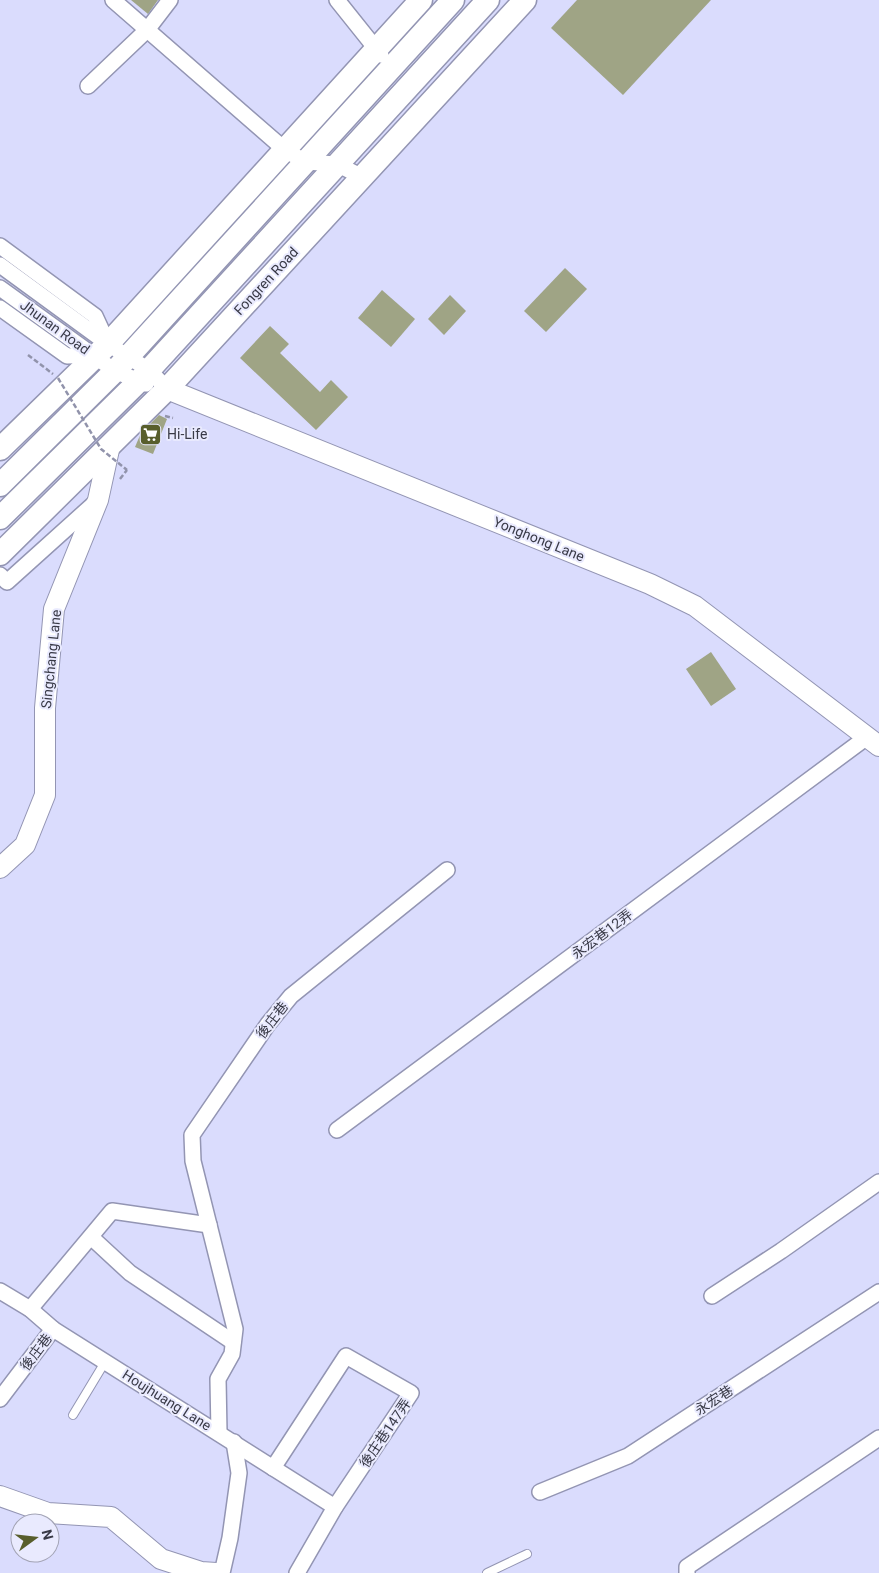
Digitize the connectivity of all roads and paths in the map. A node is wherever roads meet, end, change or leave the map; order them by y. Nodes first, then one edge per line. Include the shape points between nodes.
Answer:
1 (113, 0) edge
2 (170, 0) edge
3 (337, 0) edge
4 (421, 0) edge
5 (453, 0) edge
6 (488, 0) edge
7 (525, 0) edge
8 (147, 30) junction
9 (377, 48) junction
10 (391, 68) junction
11 (88, 86) dead end
12 (284, 149) junction
13 (305, 162) junction
14 (337, 164) junction
15 (362, 177) junction
16 (0, 246) edge
17 (0, 265) edge
18 (0, 288) edge
19 (0, 308) edge
20 (101, 349) junction
21 (28, 355) dead end
22 (122, 363) junction
23 (144, 376) junction
24 (167, 389) junction
25 (110, 445) junction
26 (0, 448) edge
27 (127, 470) dead end
28 (0, 485) edge
29 (98, 500) junction
30 (0, 518) edge
31 (0, 554) edge
32 (0, 575) edge
33 (873, 742) edge
34 (0, 868) edge
35 (448, 870) dead end
36 (337, 1130) dead end
37 (879, 1182) edge
38 (209, 1225) junction
39 (91, 1237) junction
40 (0, 1291) edge
41 (879, 1292) edge
42 (712, 1296) dead end
43 (30, 1310) junction
44 (53, 1329) junction
45 (233, 1342) junction
46 (105, 1362) junction
47 (0, 1399) edge
48 (73, 1415) dead end
49 (219, 1433) junction
50 (879, 1438) edge
51 (234, 1442) junction
52 (273, 1468) junction
53 (540, 1492) dead end
54 (0, 1496) edge
55 (335, 1507) junction
56 (527, 1554) dead end
57 (216, 1573) edge
58 (222, 1573) edge
59 (297, 1573) edge
60 (487, 1573) edge
61 (687, 1573) edge

1 - 8 street
2 - 8 street
3 - 9 street
4 - 9 main road
5 - 10 main road
6 - 14 main road, Fongren Road
7 - 15 main road, Fongren Road
8 - 11 street
8 - 12 street
9 - 10 street
9 - 12 main road
10 - 13 main road
12 - 13 street
12 - 20 main road
13 - 14 street
13 - 22 main road
14 - 15 street
14 - 23 main road, Fongren Road
15 - 24 main road, Fongren Road
16 - 20 street, Jhunan Road via 95,316
17 - 20 street, Jhunan Road
18 - 20 street, Jhunan Road
19 - 20 street, Jhunan Road via 67,356
20 - 22 street, Jhunan Road
20 - 22 street
20 - 26 main road
21 - 27 path, bridge via 58,378 101,449
22 - 23 street, Jhunan Road
22 - 23 street
22 - 28 main road
23 - 24 street
23 - 30 main road, Fongren Road
24 - 25 main road, Fongren Road
24 - 33 street, Yonghong Lane via 650,584 695,606
25 - 29 street, Singchang Lane
25 - 31 main road, Fongren Road
29 - 32 street via 7,582
29 - 34 street, Singchang Lane via 54,609 45,708 46,795 25,845
33 - 36 street, 永宏巷12弄
35 - 38 street, 後庄巷 via 291,996 192,1135 192,1161
37 - 42 street
38 - 39 street via 112,1211
38 - 45 street, 後庄巷 via 235,1329
39 - 43 street
39 - 45 street via 130,1273
40 - 43 street, Houjhuang Lane
41 - 53 street, 永宏巷 via 628,1456
43 - 44 street, Houjhuang Lane
44 - 46 street, Houjhuang Lane
44 - 47 street, 後庄巷
45 - 49 street, 後庄巷 via 232,1354 218,1379
46 - 48 lane
46 - 49 street, Houjhuang Lane
49 - 51 street, Houjhuang Lane
50 - 61 street via 687,1567
51 - 52 street, Houjhuang Lane
51 - 58 street via 239,1473
52 - 55 street, Houjhuang Lane
52 - 55 street, 後庄巷147弄 via 346,1356 411,1393
54 - 57 street via 48,1513 111,1517 161,1559 201,1572
55 - 59 street, 後庄巷147弄
56 - 60 lane

